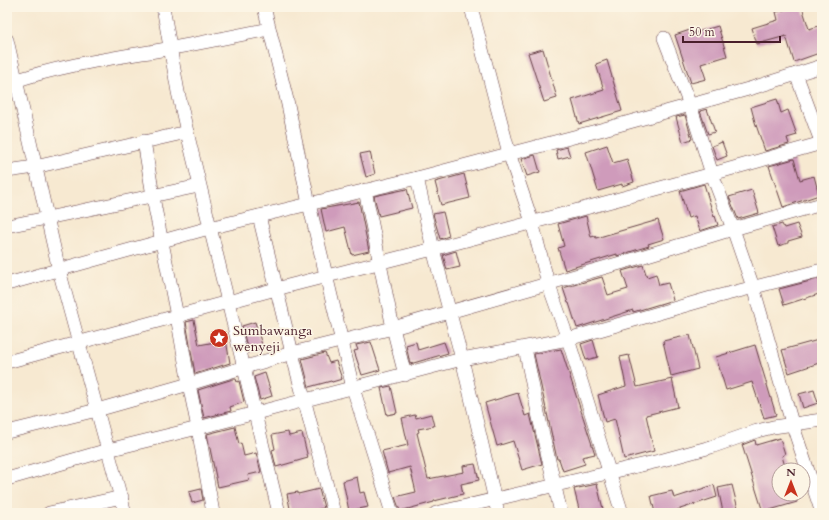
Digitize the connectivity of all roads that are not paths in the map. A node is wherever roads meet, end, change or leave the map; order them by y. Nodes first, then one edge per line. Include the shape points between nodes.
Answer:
1 (163, 7) edge
2 (264, 7) edge
3 (471, 7) edge
4 (269, 29) junction
5 (664, 38) dead end
6 (7, 40) edge
7 (171, 48) junction
8 (822, 66) edge
9 (796, 74) junction
10 (11, 82) edge
11 (690, 105) junction
12 (187, 132) junction
13 (144, 141) junction
14 (822, 143) edge
15 (509, 153) junction
16 (35, 167) junction
17 (7, 171) edge
18 (712, 174) junction
19 (417, 178) junction
20 (199, 186) junction
21 (365, 190) junction
22 (152, 196) junction
23 (309, 204) junction
24 (822, 204) edge
25 (259, 216) junction
26 (47, 218) junction
27 (532, 222) junction
28 (7, 226) edge
29 (210, 228) junction
30 (733, 229) junction
31 (162, 242) junction
32 (433, 249) junction
33 (380, 263) junction
34 (59, 270) junction
35 (822, 270) edge
36 (327, 277) junction
37 (548, 283) junction
38 (7, 284) edge
39 (753, 287) junction
40 (276, 289) junction
41 (227, 303) junction
42 (449, 311) junction
43 (177, 316) junction
44 (393, 328) junction
45 (568, 339) junction
46 (342, 341) junction
47 (80, 343) junction
48 (525, 348) junction
49 (292, 353) junction
50 (462, 359) junction
51 (7, 362) edge
52 (244, 367) junction
53 (405, 375) junction
54 (188, 384) junction
55 (353, 388) junction
56 (304, 401) junction
57 (97, 410) junction
58 (256, 413) junction
59 (822, 420) edge
60 (792, 423) junction
61 (198, 428) junction
62 (7, 432) edge
63 (108, 450) junction
64 (610, 472) junction
65 (7, 479) edge
66 (554, 484) junction
67 (122, 498) junction
68 (494, 499) junction
69 (49, 513) edge
70 (125, 513) edge
71 (213, 513) edge
72 (279, 513) edge
73 (334, 513) edge
74 (392, 513) edge
75 (437, 513) edge
76 (498, 513) edge
77 (561, 513) edge
78 (622, 513) edge
79 (822, 513) edge

1 - 7 street
2 - 4 street
3 - 15 street
4 - 7 street
4 - 23 street
5 - 11 street
6 - 10 street
7 - 10 street via 88,62
7 - 12 street
8 - 9 street
9 - 11 street
9 - 14 street
10 - 16 street
11 - 15 street
11 - 18 street
12 - 13 street
12 - 20 street
13 - 16 street
13 - 22 street
14 - 18 street
15 - 19 street
15 - 27 street
16 - 17 street
16 - 26 street
18 - 27 street
18 - 30 street
19 - 21 street
19 - 32 street
20 - 22 street
20 - 29 street
21 - 23 street
21 - 33 street
22 - 26 street
22 - 31 street
23 - 25 street
23 - 36 street
24 - 30 street
25 - 29 street
25 - 40 street
26 - 28 street
26 - 34 street
27 - 32 street
27 - 37 street
29 - 31 street
29 - 41 street
30 - 37 street
30 - 39 street
31 - 34 street
31 - 43 street
32 - 33 street
32 - 42 street
33 - 36 street
33 - 44 street
34 - 38 street
34 - 47 street
35 - 39 street
36 - 40 street
36 - 46 street
37 - 42 street
37 - 45 street
39 - 45 street
39 - 60 street
40 - 41 street
40 - 49 street
41 - 43 street
41 - 52 street
42 - 44 street
42 - 50 street
43 - 47 street
43 - 54 street
44 - 46 street
44 - 53 street
45 - 48 street
45 - 64 street
46 - 49 street
46 - 55 street
47 - 51 street
47 - 57 street
48 - 50 street
48 - 66 street
49 - 52 street
49 - 56 street
50 - 53 street
50 - 68 street
52 - 54 street
52 - 58 street
53 - 55 street
54 - 57 street
54 - 61 street
55 - 56 street
55 - 74 street
56 - 58 street
56 - 73 street
57 - 62 street
57 - 63 street
58 - 61 street
58 - 72 street
59 - 60 street
60 - 64 street via 663,460
60 - 79 street
61 - 63 street
61 - 71 street
63 - 65 street
63 - 67 street
64 - 66 street
64 - 78 street
66 - 68 street
66 - 77 street
67 - 69 street
67 - 70 street
68 - 75 street
68 - 76 street

